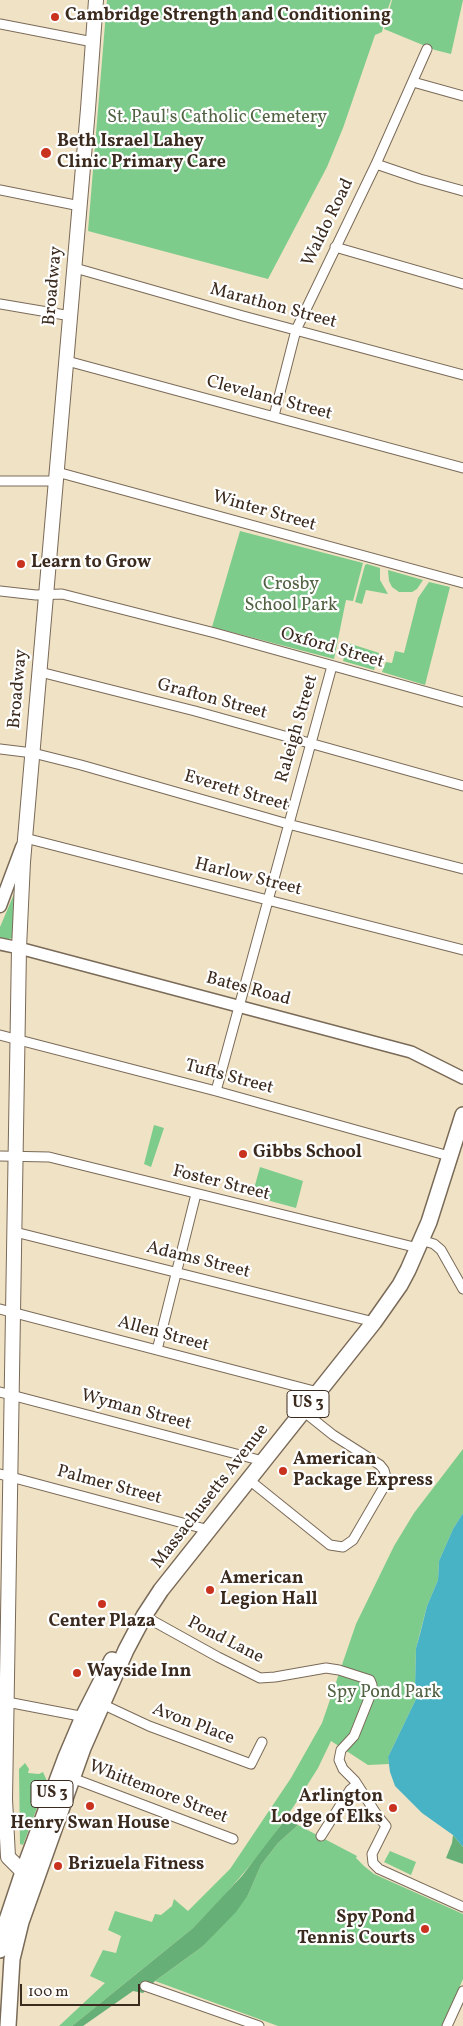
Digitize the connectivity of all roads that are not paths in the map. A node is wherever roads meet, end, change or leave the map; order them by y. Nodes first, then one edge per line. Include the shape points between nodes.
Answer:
1 (96, 0) edge
2 (0, 24) edge
3 (93, 42) junction
4 (427, 49) dead end
5 (414, 82) junction
6 (463, 96) edge
7 (376, 164) junction
8 (0, 190) edge
9 (463, 191) edge
10 (80, 206) junction
11 (335, 247) junction
12 (75, 268) junction
13 (463, 284) edge
14 (0, 304) edge
15 (70, 316) junction
16 (296, 330) junction
17 (67, 361) junction
18 (463, 375) edge
19 (274, 416) junction
20 (463, 468) edge
21 (57, 476) junction
22 (0, 480) edge
23 (463, 583) edge
24 (0, 591) edge
25 (47, 593) junction
26 (332, 666) junction
27 (40, 672) junction
28 (463, 702) edge
29 (311, 743) junction
30 (0, 750) edge
31 (33, 753) junction
32 (463, 786) edge
33 (288, 824) junction
34 (25, 838) junction
35 (463, 869) edge
36 (268, 900) junction
37 (0, 906) edge
38 (0, 944) edge
39 (19, 948) junction
40 (463, 950) edge
41 (240, 1006) junction
42 (0, 1035) edge
43 (18, 1038) junction
44 (463, 1078) edge
45 (216, 1091) junction
46 (463, 1115) edge
47 (0, 1156) edge
48 (449, 1156) junction
49 (15, 1158) junction
50 (196, 1194) junction
51 (14, 1232) junction
52 (419, 1244) junction
53 (176, 1272) junction
54 (463, 1289) edge
55 (7, 1311) edge
56 (374, 1322) junction
57 (157, 1350) junction
58 (318, 1392) junction
59 (6, 1394) edge
60 (303, 1411) junction
61 (263, 1461) junction
62 (5, 1475) edge
63 (248, 1479) junction
64 (209, 1530) junction
65 (4, 1556) edge
66 (144, 1616) junction
67 (3, 1701) edge
68 (102, 1704) junction
69 (89, 1718) junction
70 (262, 1742) dead end
71 (72, 1778) junction
72 (357, 1784) junction
73 (3, 1808) edge
74 (321, 1836) dead end
75 (233, 1839) dead end
76 (30, 1875) junction
77 (463, 1907) edge
78 (4, 1944) edge
79 (145, 1986) dead end
80 (463, 1991) edge
81 (8, 2026) edge
82 (259, 2026) edge
83 (447, 2026) edge

1 - 3 main road, Broadway
2 - 3 street
3 - 10 main road, Broadway
4 - 5 street, Waldo Road
5 - 6 street
5 - 7 street, Waldo Road
7 - 9 street
7 - 11 street, Waldo Road
8 - 10 street
10 - 12 main road, Broadway
11 - 13 street
11 - 16 street, Waldo Road
12 - 15 main road, Broadway
12 - 16 street, Marathon Street
14 - 15 street
15 - 17 main road, Broadway
16 - 18 street, Marathon Street
16 - 19 street, Waldo Road
17 - 19 street, Cleveland Street
17 - 21 main road, Broadway
19 - 20 street, Cleveland Street
21 - 22 street, Winter Street
21 - 23 street, Winter Street
21 - 25 main road, Broadway
24 - 25 street, Oxford Street
25 - 26 street, Oxford Street via 62,594
25 - 27 main road, Broadway
26 - 28 street, Oxford Street
26 - 29 street, Raleigh Street
27 - 29 street, Grafton Street
27 - 31 main road, Broadway
29 - 32 street, Grafton Street
29 - 33 street, Raleigh Street
30 - 31 street, Everett Street
31 - 33 street, Everett Street
31 - 34 main road, Broadway
33 - 35 street, Everett Street
33 - 36 street, Raleigh Street
34 - 36 street, Harlow Street
34 - 37 main road
34 - 39 main road, Broadway
36 - 40 street, Harlow Street
36 - 41 street, Raleigh Street
38 - 39 street, Bates Road
39 - 41 street, Bates Road
39 - 43 main road, Broadway
41 - 44 street, Bates Road via 411,1052
41 - 45 street, Raleigh Street
42 - 43 street, Tufts Street
43 - 45 street, Tufts Street
43 - 49 main road, Broadway
45 - 48 street, Tufts Street
46 - 48 highway, Massachusetts Avenue / US 3
47 - 49 street, Foster Street
48 - 52 highway, Massachusetts Avenue / US 3
49 - 50 street, Foster Street via 49,1157
49 - 51 main road, Broadway
50 - 52 street, Foster Street
50 - 53 street
51 - 53 street, Adams Street
51 - 55 main road, Broadway
52 - 54 street, Foster Street via 434,1244 440,1250
52 - 56 highway, Massachusetts Avenue / US 3 via 400,1285
53 - 56 street, Adams Street
53 - 57 street
55 - 57 street, Allen Street
55 - 59 main road, Broadway
56 - 58 highway, Massachusetts Avenue / US 3
57 - 58 street, Allen Street
58 - 60 highway, Massachusetts Avenue / US 3
59 - 61 street, Wyman Street
59 - 62 main road, Broadway
60 - 61 highway, Massachusetts Avenue / US 3
60 - 63 street via 384,1470 385,1484 354,1540 343,1547 330,1545
61 - 63 highway, Massachusetts Avenue / US 3
62 - 64 street, Palmer Street
62 - 65 main road, Broadway
63 - 64 highway, Massachusetts Avenue / US 3
64 - 66 highway, Massachusetts Avenue / US 3
65 - 67 main road, Broadway
66 - 68 highway, Massachusetts Avenue / US 3
66 - 69 highway, Massachusetts Avenue / US 3 via 119,1647
66 - 72 street, Pond Lane via 260,1678 326,1668 370,1680 372,1691 354,1736 344,1745 339,1756 343,1769
67 - 69 street
67 - 73 main road, Broadway
68 - 69 highway, Massachusetts Avenue / US 3
68 - 70 street, Avon Place via 149,1726 251,1764
69 - 71 highway, Massachusetts Avenue / US 3
69 - 76 highway, Massachusetts Avenue / US 3
71 - 75 street, Whittemore Street
71 - 76 highway, Massachusetts Avenue / US 3
72 - 74 street
72 - 77 street, Pond Lane via 386,1826 372,1854 375,1866
73 - 76 main road, Broadway via 8,1857
76 - 78 highway, Massachusetts Avenue / US 3
78 - 81 highway, Massachusetts Avenue / US 3 via 11,1973
79 - 82 street
80 - 83 street

